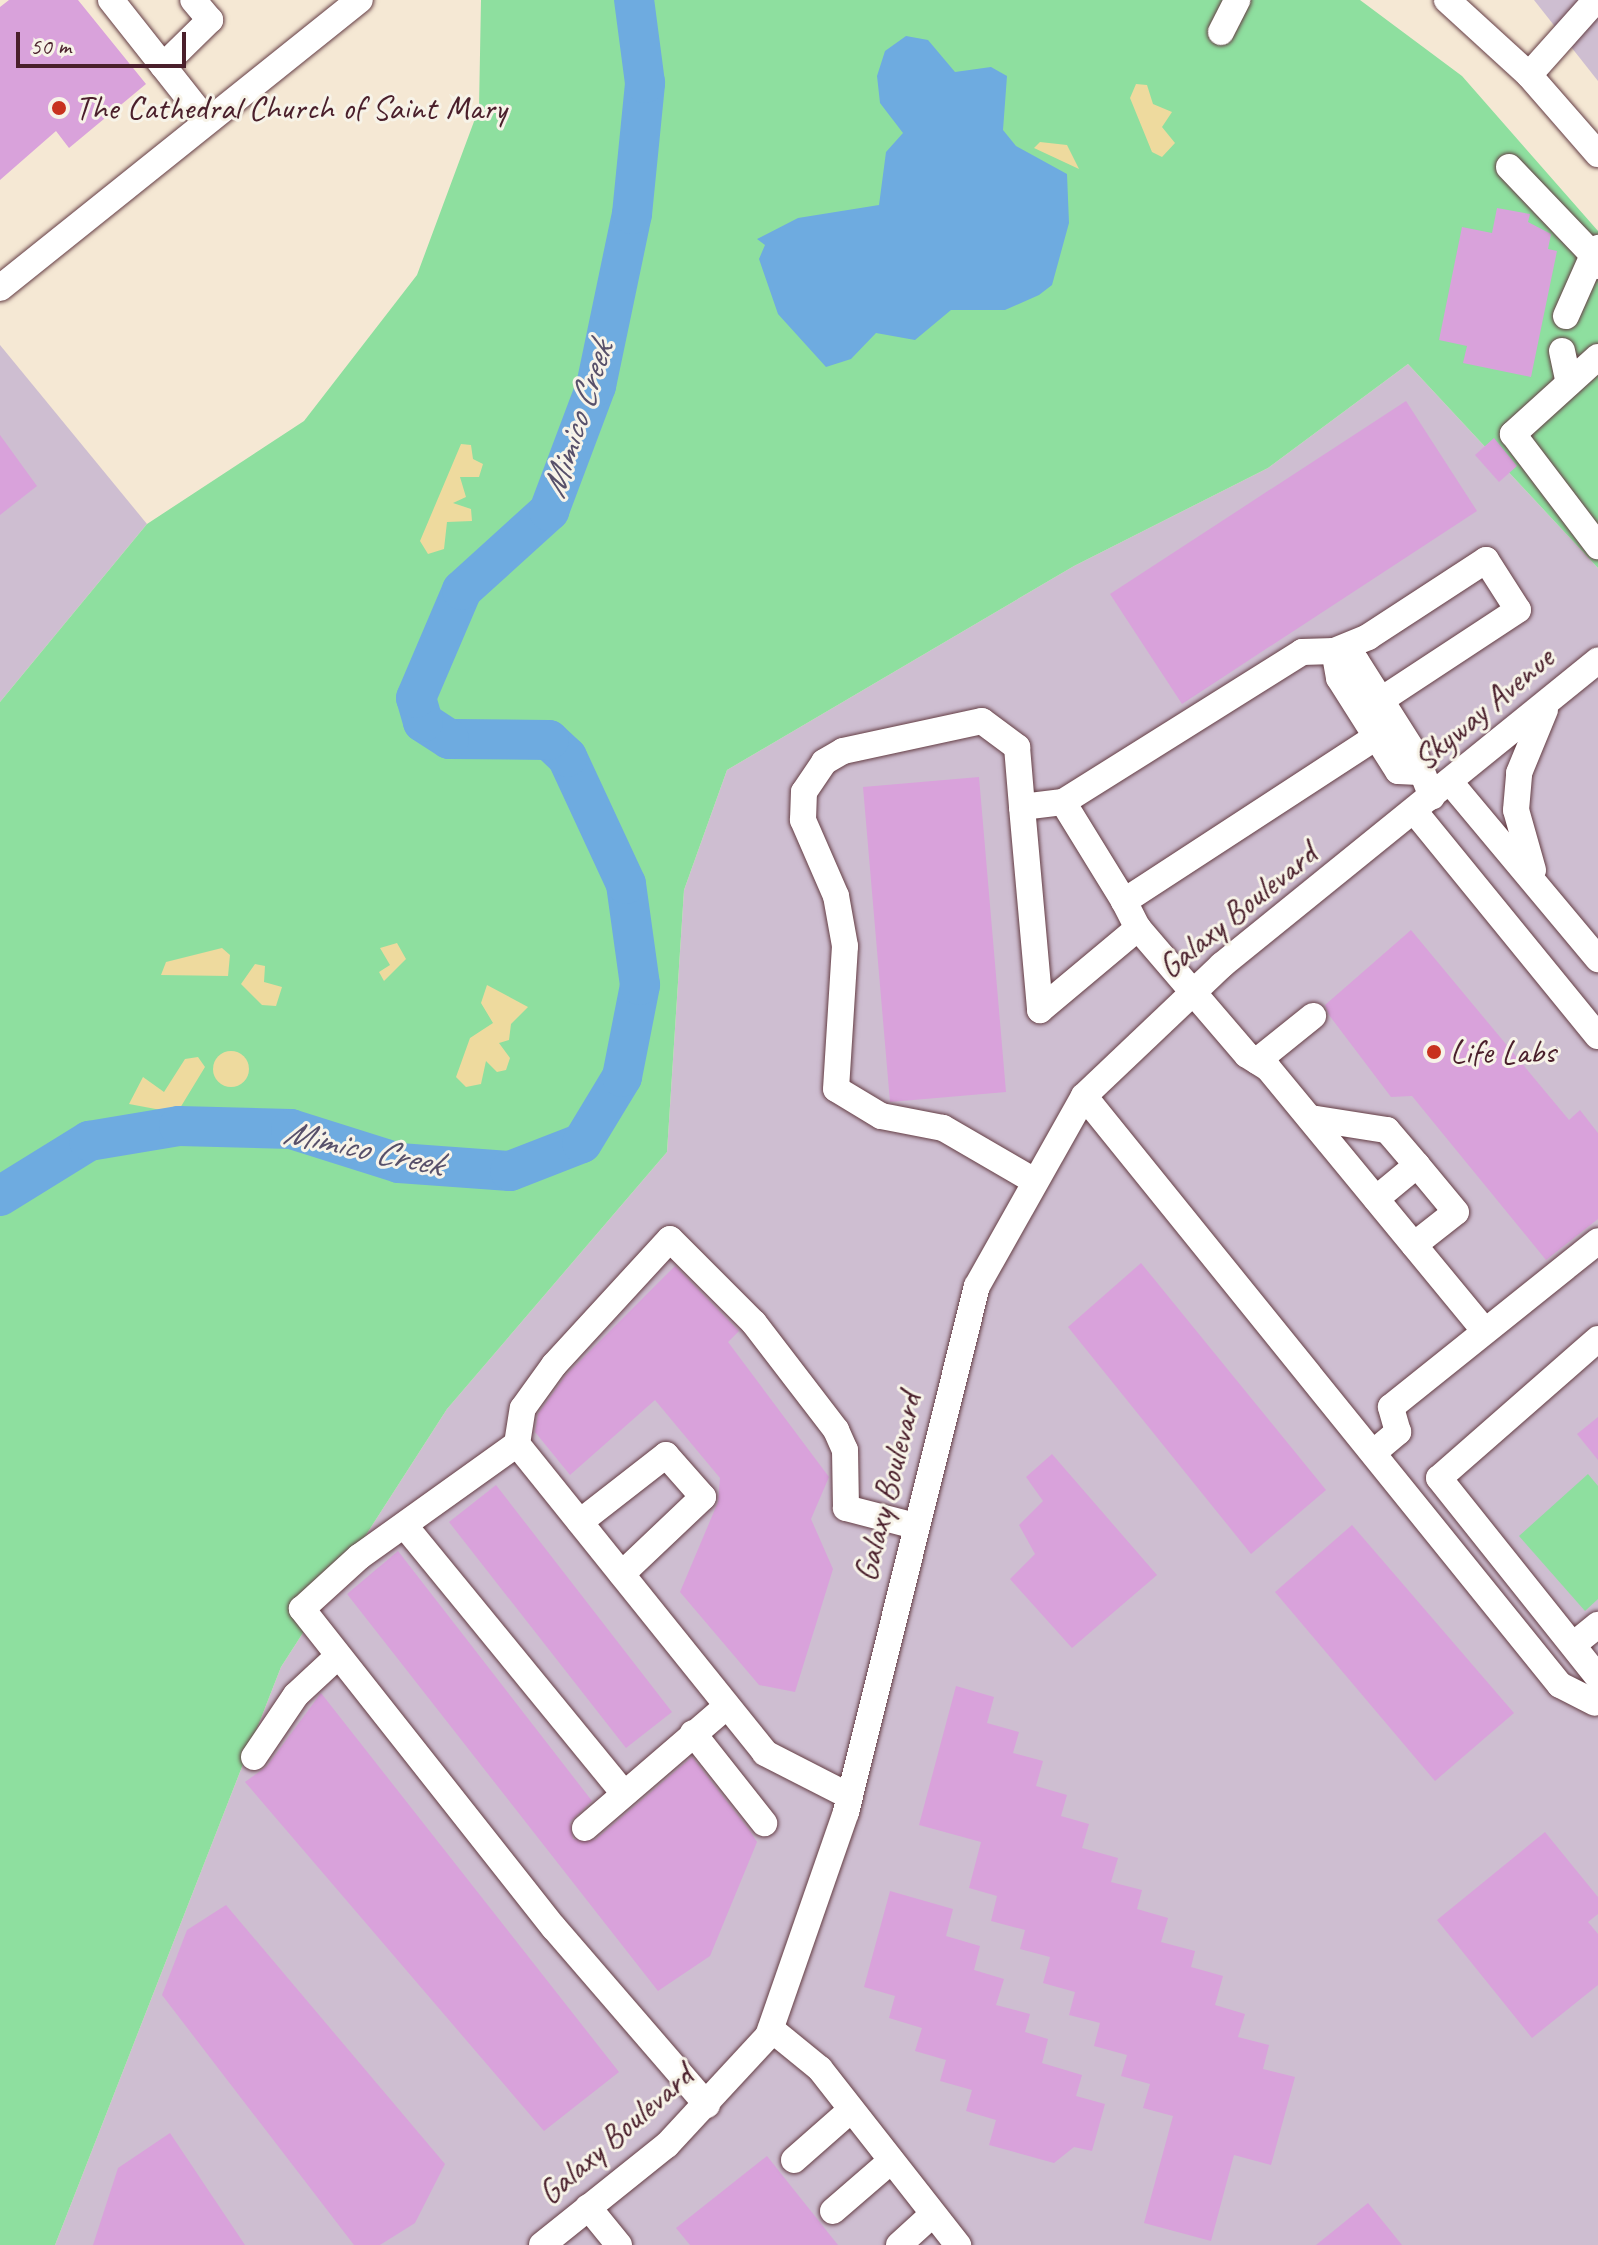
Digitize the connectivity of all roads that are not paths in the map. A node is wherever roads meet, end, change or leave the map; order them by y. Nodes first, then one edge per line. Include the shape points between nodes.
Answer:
1 (111, 0) edge
2 (193, 0) edge
3 (360, 0) edge
4 (1237, 0) edge
5 (1447, 0) edge
6 (1596, 0) edge
7 (1221, 32) dead end
8 (163, 66) junction
9 (1529, 75) junction
10 (205, 119) junction
11 (1598, 154) edge
12 (1509, 167) dead end
13 (1596, 256) edge
14 (0, 288) edge
15 (1566, 316) dead end
16 (1562, 351) dead end
17 (1598, 357) edge
18 (1569, 383) junction
19 (1598, 546) edge
20 (1334, 651) junction
21 (1598, 661) edge
22 (1563, 689) junction
23 (1381, 700) junction
24 (1376, 737) junction
25 (1419, 772) junction
26 (1432, 797) junction
27 (1063, 802) junction
28 (1022, 807) junction
29 (1541, 888) junction
30 (1124, 901) junction
31 (1138, 928) junction
32 (1598, 959) edge
33 (1193, 991) junction
34 (1313, 1016) dead end
35 (1598, 1036) edge
36 (1257, 1061) junction
37 (1084, 1096) junction
38 (1310, 1118) junction
39 (1417, 1165) junction
40 (1031, 1179) junction
41 (1376, 1199) junction
42 (1598, 1241) edge
43 (1414, 1245) junction
44 (1485, 1331) junction
45 (1598, 1339) edge
46 (517, 1444) junction
47 (1373, 1453) junction
48 (580, 1522) junction
49 (405, 1526) junction
50 (915, 1526) junction
51 (622, 1574) junction
52 (1598, 1625) edge
53 (1573, 1645) junction
54 (338, 1656) junction
55 (1597, 1698) edge
56 (727, 1706) junction
57 (693, 1733) junction
58 (254, 1757) dead end
59 (624, 1794) junction
60 (849, 1796) junction
61 (764, 1823) dead end
62 (585, 1828) dead end
63 (771, 2029) junction
64 (707, 2105) junction
65 (851, 2110) junction
66 (794, 2160) dead end
67 (891, 2161) junction
68 (588, 2207) junction
69 (833, 2211) dead end
70 (933, 2214) junction
71 (542, 2245) edge
72 (619, 2245) edge
73 (899, 2245) edge
74 (958, 2245) edge

1 - 8 street
2 - 8 street via 210,20
3 - 10 street
4 - 7 street
5 - 9 street
6 - 9 street
8 - 10 street
9 - 11 street
10 - 14 street
12 - 13 street
13 - 15 street
16 - 18 street
17 - 18 street
18 - 19 street via 1513,434
20 - 23 street via 1356,661
20 - 23 street via 1486,560 1518,610
20 - 24 street via 1339,678
20 - 27 street via 1302,652
21 - 22 street, Skyway Avenue
22 - 26 street, Skyway Avenue
22 - 29 street via 1535,722 1519,773 1516,810
23 - 25 street
24 - 25 street via 1398,771
24 - 30 street
25 - 26 street
26 - 29 street
26 - 33 street, Galaxy Boulevard
26 - 35 street
27 - 28 street
27 - 30 street
28 - 31 street via 1040,1010
28 - 40 street via 1017,747 982,721 843,751 824,762 804,792 803,820 836,896 845,946 836,1089 881,1116 943,1128
29 - 32 street
30 - 31 street
31 - 33 street
33 - 36 street
33 - 37 street, Galaxy Boulevard
34 - 36 street
36 - 38 street
37 - 40 street, Galaxy Boulevard
37 - 47 street
38 - 39 street via 1387,1130
38 - 41 street
39 - 41 street
39 - 43 street via 1456,1212
40 - 50 street, Galaxy Boulevard via 977,1286
41 - 43 street
42 - 44 street
43 - 44 street
44 - 47 street via 1391,1407 1398,1432
45 - 53 street via 1439,1478
46 - 48 street
46 - 49 street
46 - 50 street via 523,1408 554,1365 670,1239 754,1323 836,1430 845,1450 846,1508
47 - 55 street via 1560,1685
48 - 51 street
48 - 51 street via 666,1455 703,1497
49 - 54 street via 302,1609
49 - 59 street
50 - 60 street, Galaxy Boulevard
51 - 56 street
52 - 53 street
53 - 55 street
54 - 58 street via 296,1695
54 - 64 street
56 - 57 street
56 - 60 street via 776,1764
57 - 59 street
57 - 61 street
59 - 62 street
60 - 63 street, Galaxy Boulevard
63 - 64 street, Galaxy Boulevard
63 - 65 street via 820,2069
64 - 68 street, Galaxy Boulevard
65 - 66 street
65 - 67 street
67 - 69 street
67 - 70 street
68 - 71 street, Galaxy Boulevard
68 - 72 street
70 - 73 street
70 - 74 street

